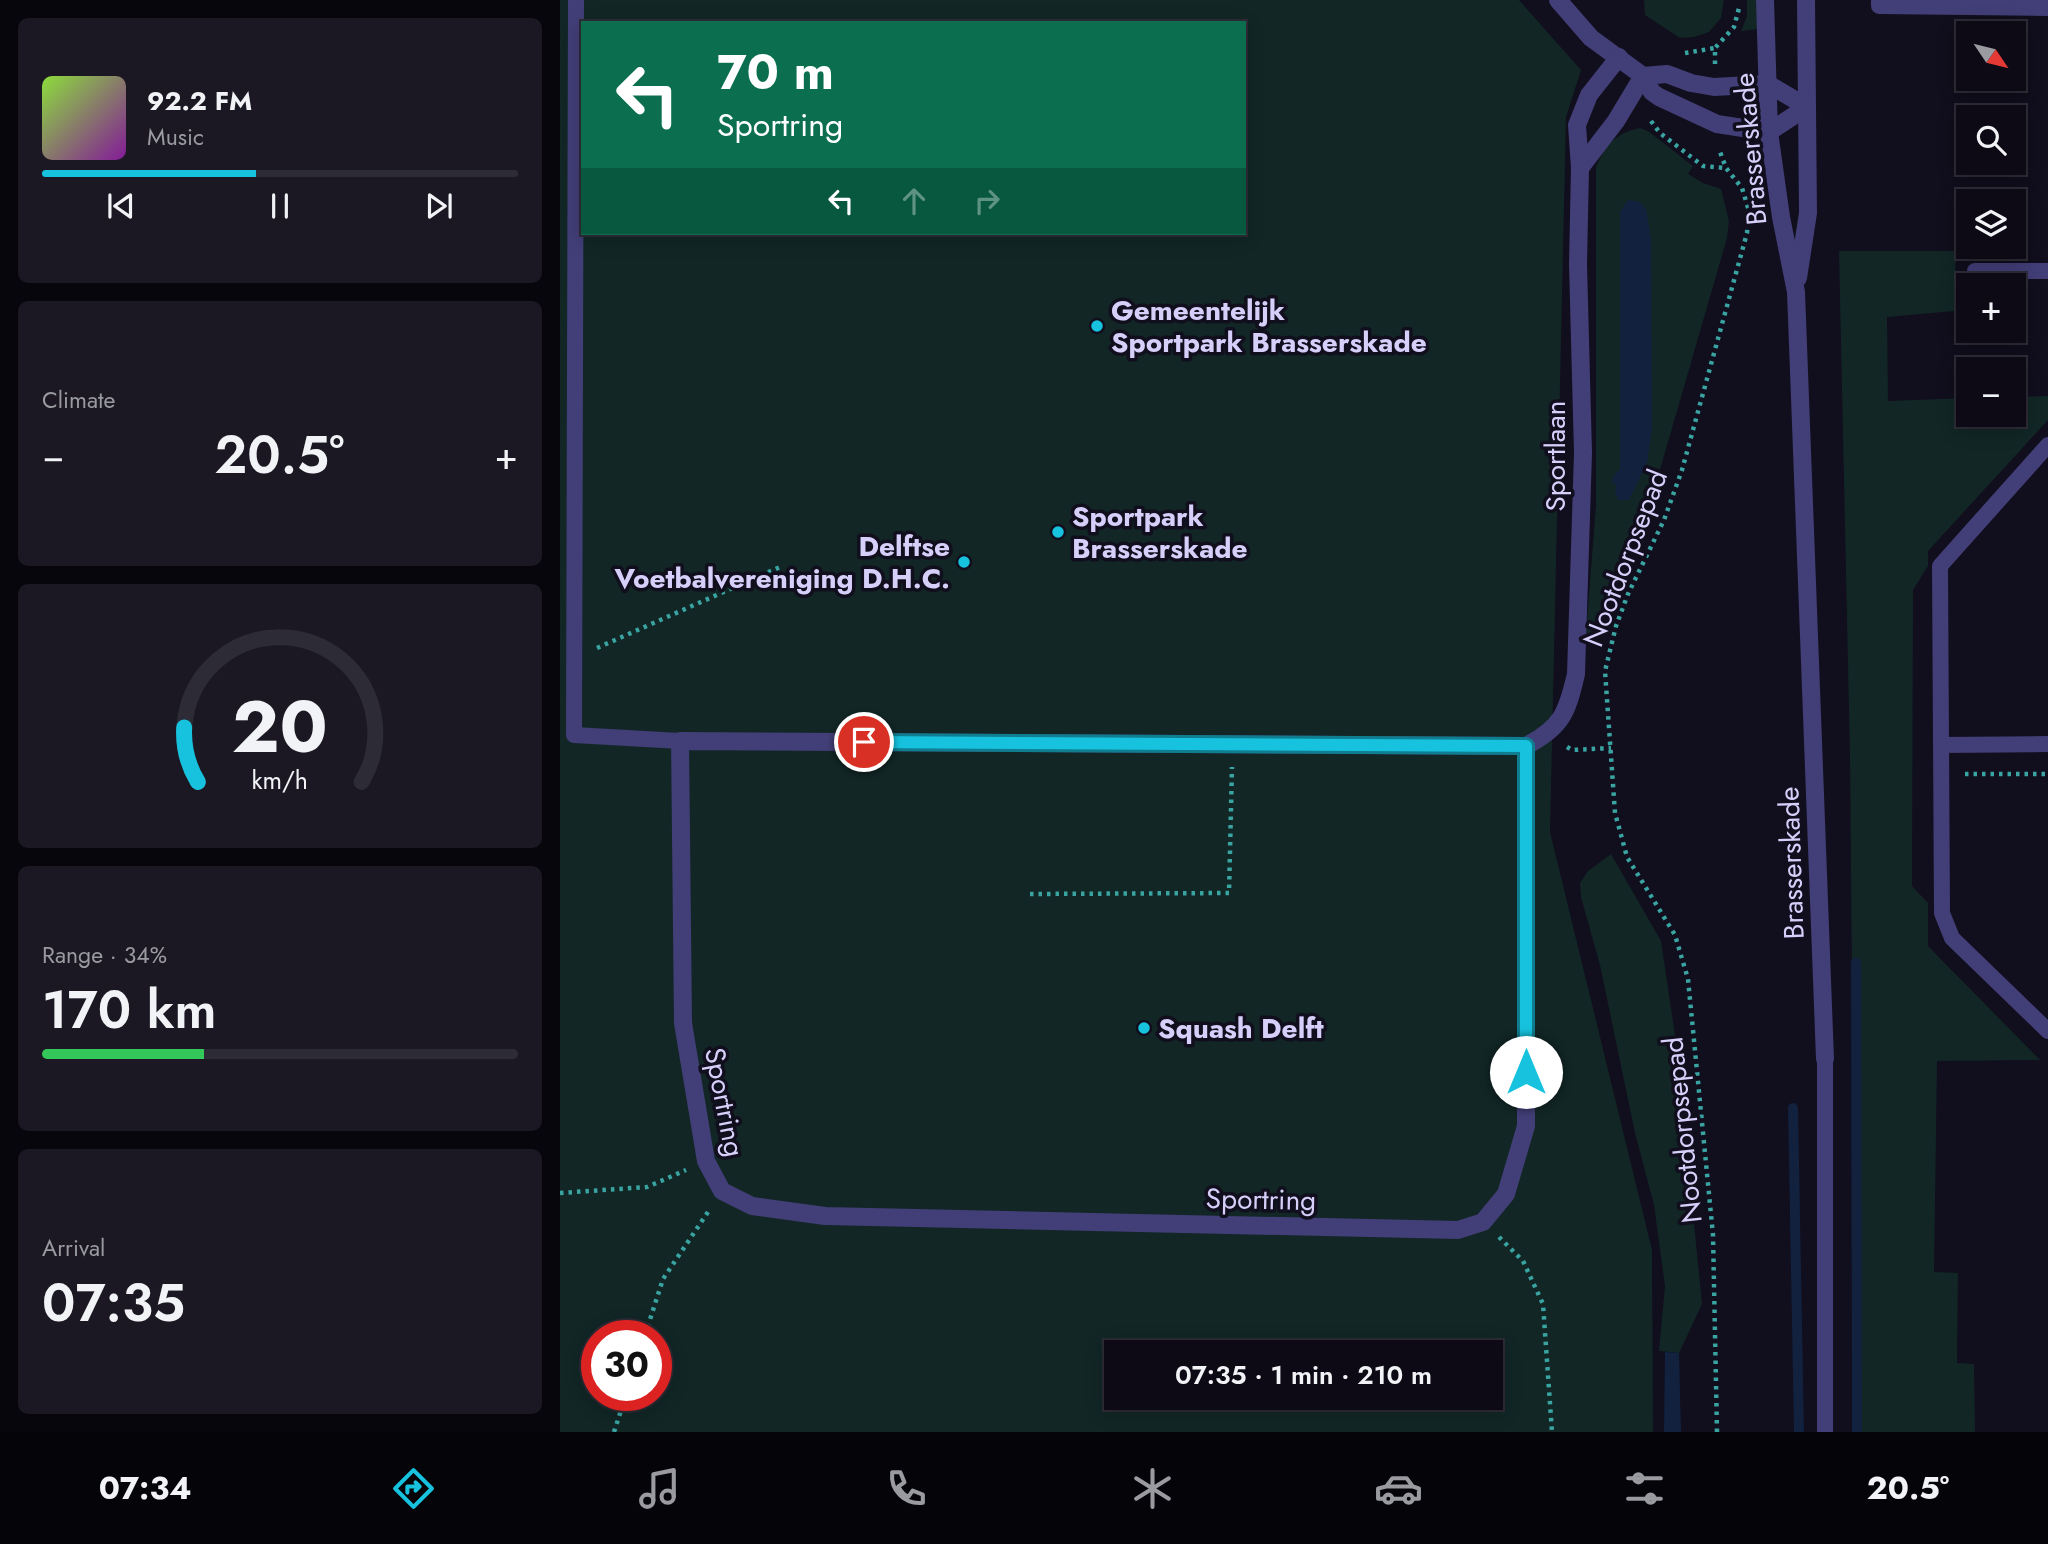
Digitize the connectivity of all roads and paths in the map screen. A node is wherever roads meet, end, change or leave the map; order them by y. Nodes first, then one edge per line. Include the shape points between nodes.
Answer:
1 (576, 0) edge
2 (1558, 0) edge
3 (1741, 0) edge
4 (1765, 0) edge
5 (1806, 0) edge
6 (1880, 0) edge
7 (1975, 4) edge
8 (2048, 8) edge
9 (1619, 57) junction
10 (1643, 76) junction
11 (1768, 84) junction
12 (1714, 87) junction
13 (1807, 107) junction
14 (1717, 124) junction
15 (1769, 132) junction
16 (1580, 168) junction
17 (1975, 271) dead end
18 (2048, 271) edge
19 (1796, 292) junction
20 (2048, 444) edge
21 (780, 567) dead end
22 (574, 658) junction
23 (1546, 736) junction
24 (680, 741) junction
25 (2048, 744) edge
26 (1233, 745) junction
27 (1526, 746) junction
28 (1942, 746) junction
29 (1611, 748) junction
30 (1941, 774) junction
31 (2048, 774) edge
32 (1030, 894) dead end
33 (2048, 1031) edge
34 (1825, 1059) joint
35 (706, 1161) junction
36 (722, 1191) junction
37 (560, 1193) edge
38 (1483, 1222) junction
39 (650, 1320) edge
40 (621, 1411) edge
41 (614, 1432) edge
42 (1552, 1432) edge
43 (1717, 1432) edge
44 (1825, 1432) edge

1 - 22 lane
2 - 9 street via 1591,38
3 - 12 path via 1734,27 1715,48
4 - 11 street, Brasserskade
5 - 13 street, Brasserskade
6 - 7 lane via 1880,6
7 - 8 lane
9 - 10 street
9 - 16 street, Sportlaan via 1589,95 1577,125
10 - 12 street via 1667,74
10 - 14 street via 1659,97
10 - 16 street
11 - 12 street
11 - 13 street
11 - 15 street, Brasserskade
13 - 15 street
13 - 19 street, Brasserskade via 1808,213
14 - 15 street
14 - 29 path, Nootdorpsepad via 1718,148 1742,188 1749,211 1747,233 1682,470 1616,626 1605,671
15 - 19 street, Brasserskade
16 - 23 street, Sportlaan via 1583,453 1576,674 1561,719
17 - 18 lane
19 - 34 street, Brasserskade
20 - 28 lane via 1940,566
21 - 22 path
22 - 24 lane via 573,735
23 - 27 street
23 - 29 path via 1572,750
24 - 26 street
24 - 35 street, Sportring via 683,1023
25 - 28 lane
26 - 27 street
26 - 32 path via 1229,894
27 - 38 street via 1526,1126 1506,1194
28 - 30 lane
29 - 43 path, Nootdorpsepad via 1615,813 1628,857 1675,935 1688,979 1713,1235
30 - 31 path
30 - 33 lane via 1942,913 1946,927
34 - 44 lane, Brasserskade
35 - 36 street, Sportring
35 - 37 path via 647,1187
36 - 38 street, Sportring via 752,1206 825,1216 1458,1230
36 - 39 path via 663,1279
38 - 42 path via 1523,1261 1543,1304
40 - 41 path

